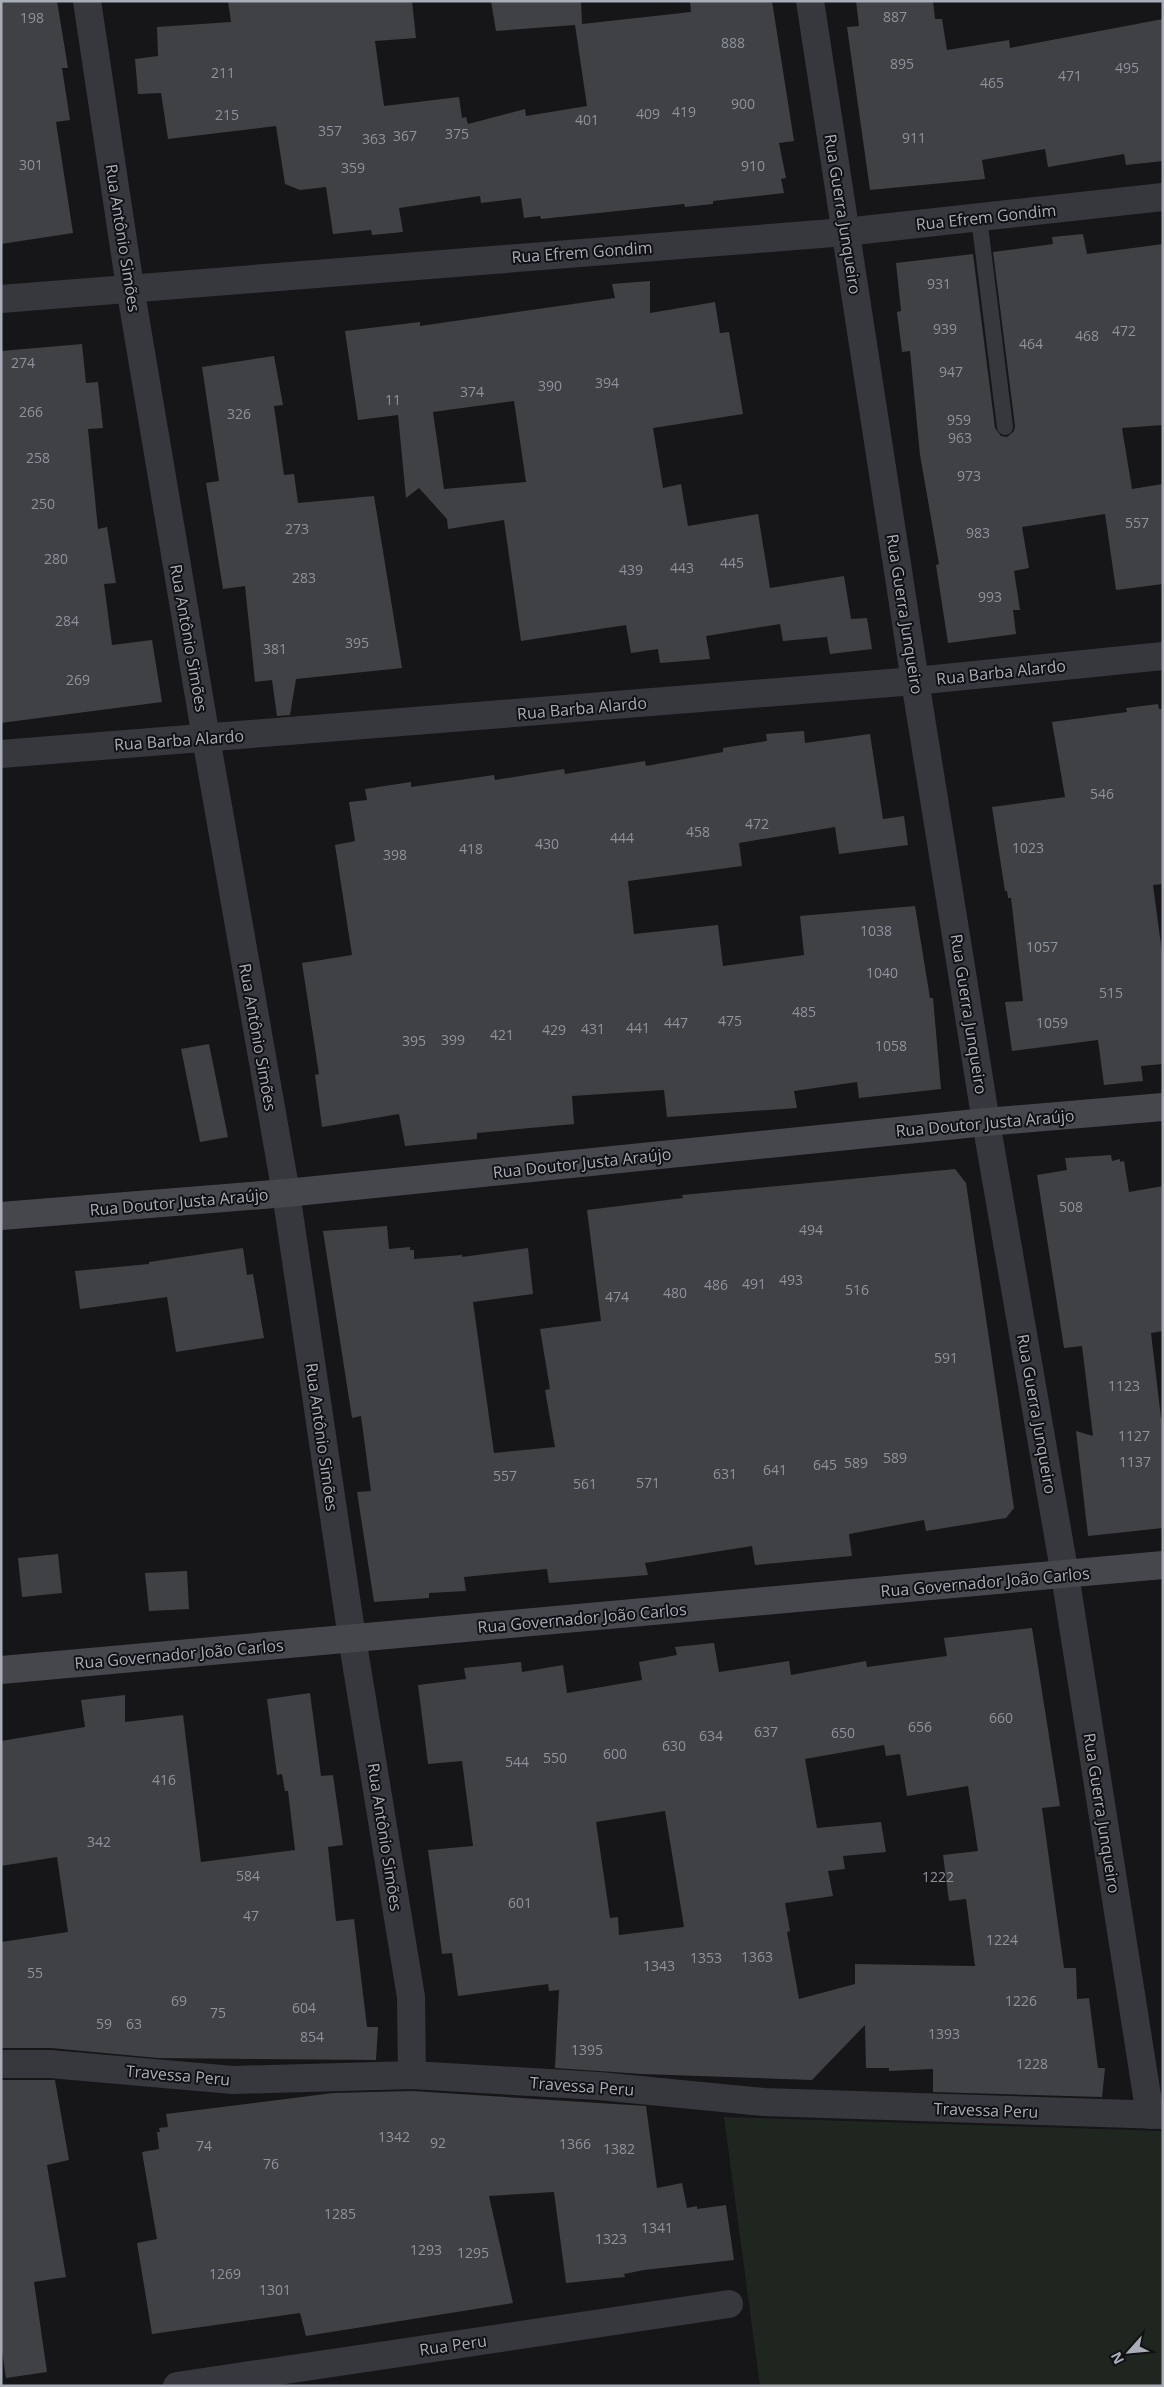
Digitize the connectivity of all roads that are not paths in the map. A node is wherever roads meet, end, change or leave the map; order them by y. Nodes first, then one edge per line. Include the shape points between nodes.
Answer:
1 (87, 1) edge
2 (810, 1) edge
3 (1163, 197) edge
4 (979, 218) junction
5 (846, 232) junction
6 (130, 287) junction
7 (1, 299) edge
8 (1005, 427) dead end
9 (1163, 656) edge
10 (915, 680) junction
11 (206, 738) junction
12 (1, 754) edge
13 (1163, 1107) edge
14 (986, 1122) junction
15 (286, 1193) junction
16 (1, 1216) edge
17 (1163, 1566) edge
18 (1065, 1575) junction
19 (352, 1638) junction
20 (1, 1670) edge
21 (1, 2064) edge
22 (412, 2075) junction
23 (1156, 2115) edge
24 (729, 2304) dead end
25 (177, 2386) edge

1 - 6 street, Rua Antônio Simões
2 - 5 street, Rua Guerra Junqueiro
3 - 4 street, Rua Efrem Gondim
4 - 5 street, Rua Efrem Gondim
4 - 8 lane
5 - 6 street, Rua Efrem Gondim
5 - 10 street, Rua Guerra Junqueiro
6 - 7 street, Rua Efrem Gondim
6 - 11 street, Rua Antônio Simões
9 - 10 street, Rua Barba Alardo
10 - 11 street, Rua Barba Alardo
10 - 14 street, Rua Guerra Junqueiro
11 - 12 street, Rua Barba Alardo
11 - 15 street, Rua Antônio Simões
13 - 14 street, Rua Doutor Justa Araújo
14 - 15 street, Rua Doutor Justa Araújo
14 - 18 street, Rua Guerra Junqueiro
15 - 16 street, Rua Doutor Justa Araújo
15 - 19 street, Rua Antônio Simões
17 - 18 street, Rua Governador João Carlos
18 - 19 street, Rua Governador João Carlos
18 - 23 street, Rua Guerra Junqueiro
19 - 20 street, Rua Governador João Carlos
19 - 22 street, Rua Antônio Simões via 411,1997
21 - 22 street, Travessa Peru via 50,2064 233,2080
22 - 23 street, Travessa Peru via 599,2086 764,2102
24 - 25 street, Rua Peru

